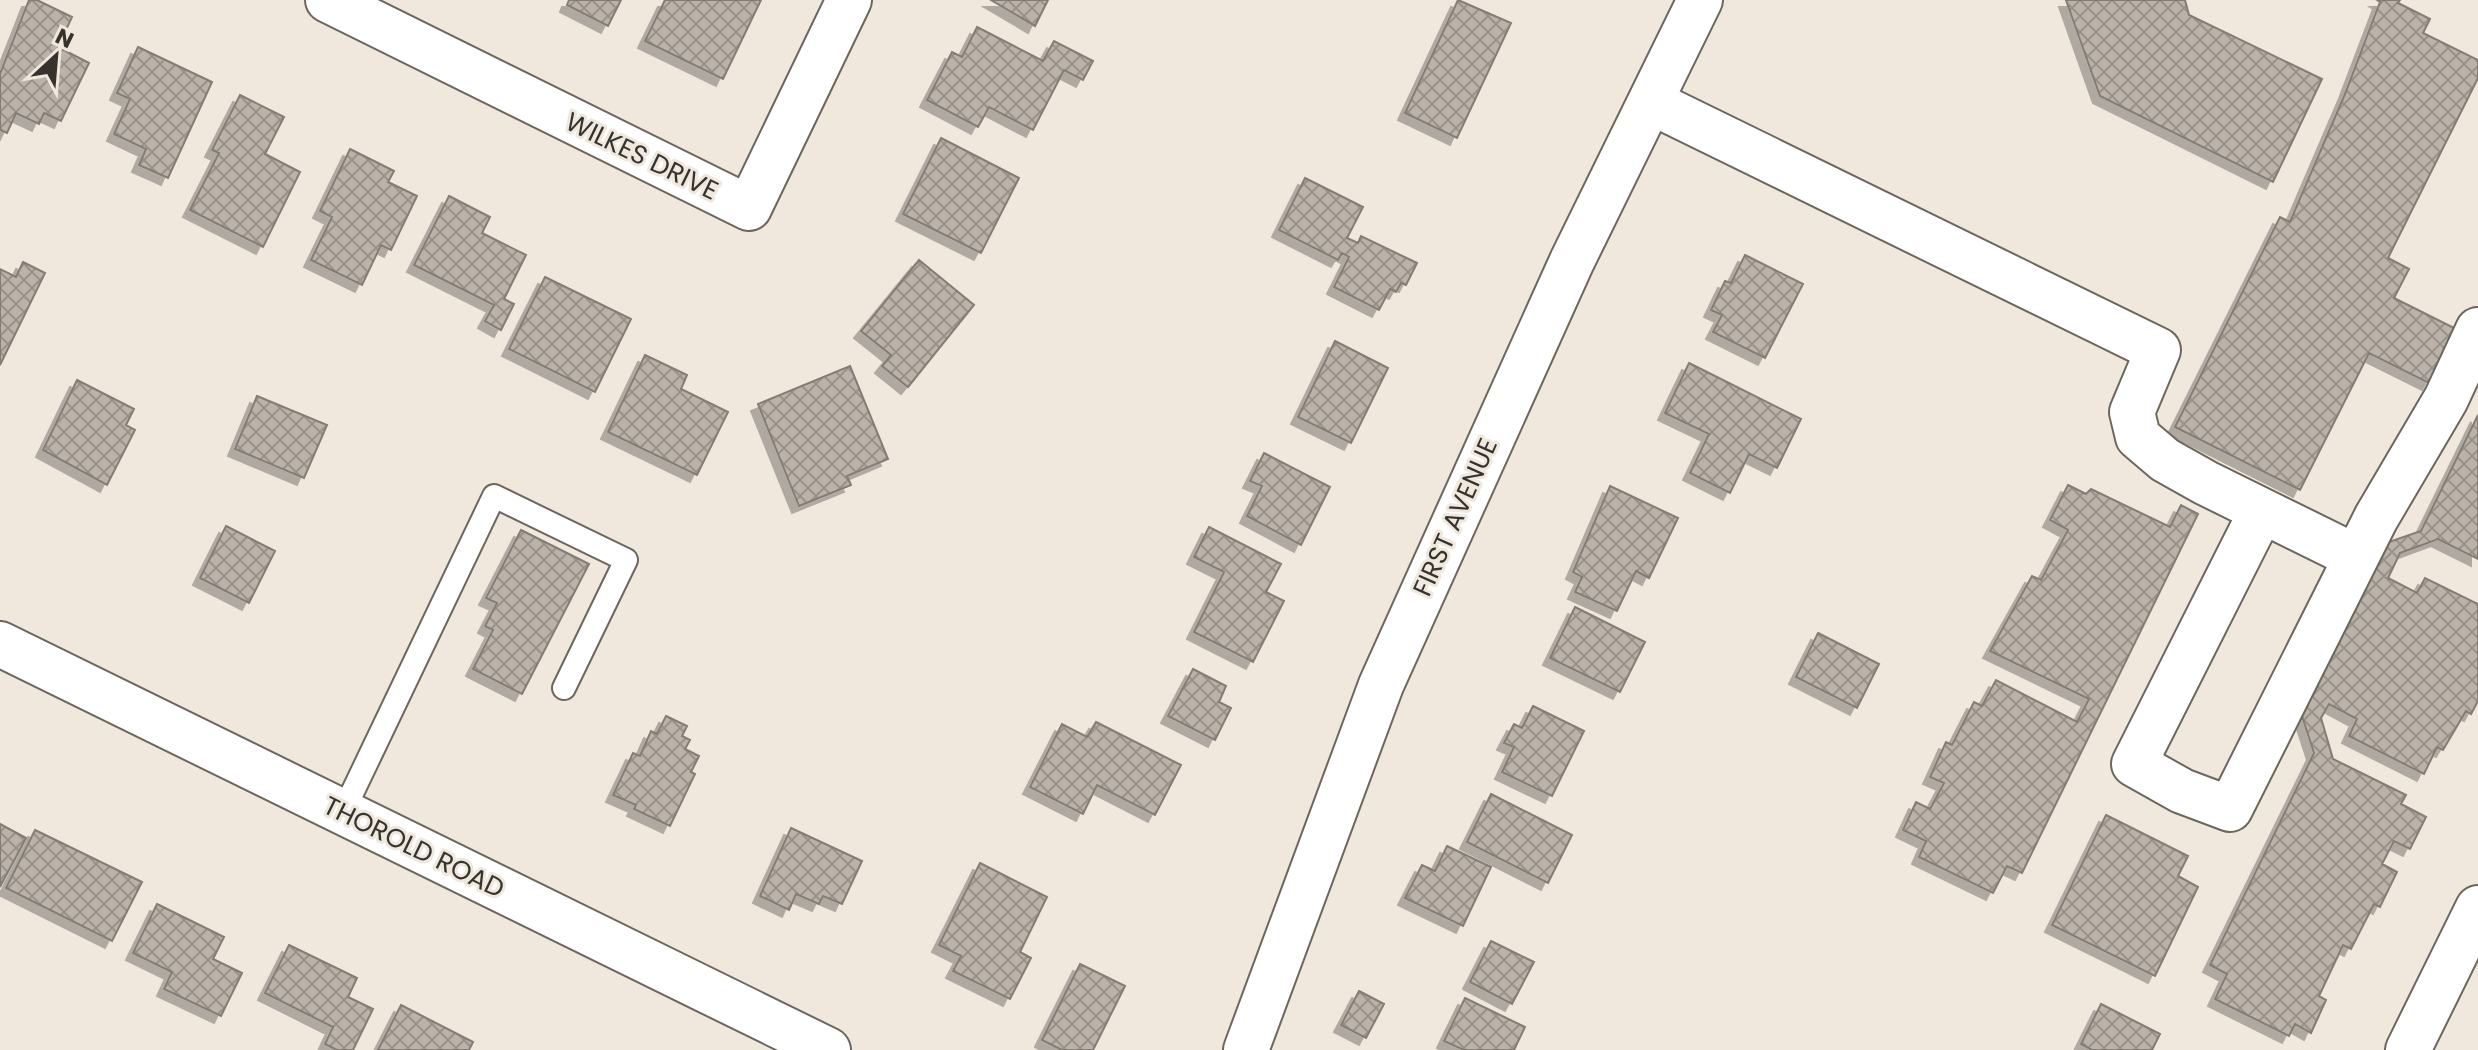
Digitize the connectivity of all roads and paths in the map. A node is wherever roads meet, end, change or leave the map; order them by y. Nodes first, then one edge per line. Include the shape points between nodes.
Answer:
1 (328, 0) edge
2 (849, 0) edge
3 (1700, 0) edge
4 (1651, 102) junction
5 (2478, 330) edge
6 (2261, 512) junction
7 (2356, 557) junction
8 (0, 644) edge
9 (564, 688) dead end
10 (343, 812) junction
11 (2478, 908) edge
12 (828, 1050) edge
13 (1246, 1050) edge
14 (2408, 1050) edge

1 - 2 street, WILKES DRIVE via 749,208
3 - 4 street, FIRST AVENUE
4 - 6 street via 2158,350 2132,412 2138,437 2165,460
4 - 13 street, FIRST AVENUE via 1559,289 1381,685
5 - 7 street via 2446,399
6 - 7 street
6 - 7 street via 2134,764 2182,791 2230,809
8 - 10 street, THOROLD ROAD
9 - 10 lane via 626,560 494,496
10 - 12 street, THOROLD ROAD
11 - 14 street

